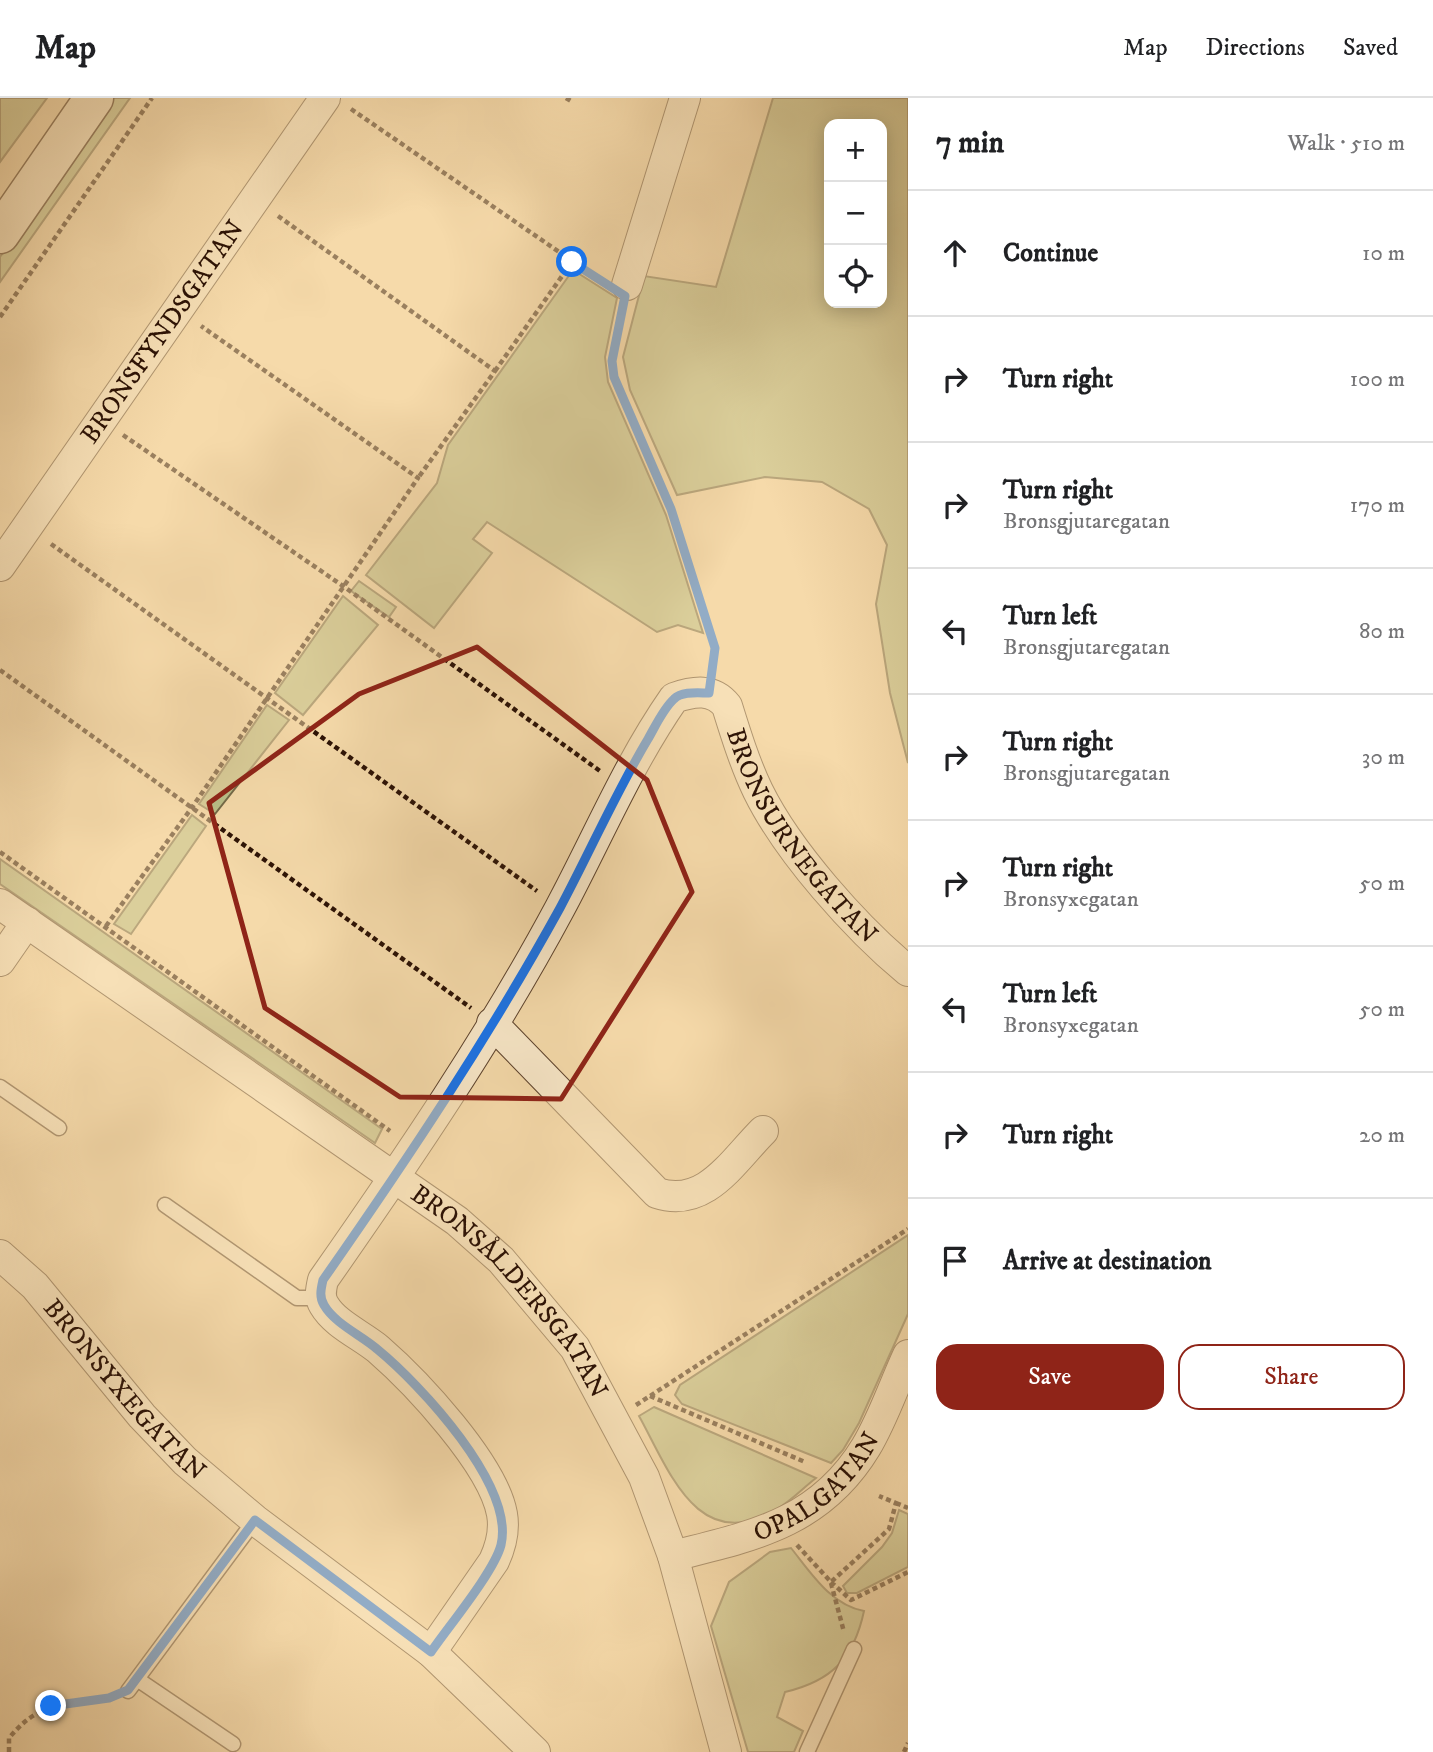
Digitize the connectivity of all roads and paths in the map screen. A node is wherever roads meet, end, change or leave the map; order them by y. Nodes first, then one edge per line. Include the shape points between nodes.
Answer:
1 (94, 98) edge
2 (152, 98) edge
3 (685, 98) edge
4 (335, 102) edge
5 (255, 199) junction
6 (0, 234) edge
7 (572, 262) junction
8 (626, 291) junction
9 (178, 310) junction
10 (0, 317) edge
11 (495, 371) junction
12 (101, 420) junction
13 (418, 478) junction
14 (27, 526) junction
15 (0, 566) edge
16 (343, 586) junction
17 (0, 670) edge
18 (709, 693) junction
19 (267, 697) junction
20 (620, 785) junction
21 (193, 806) junction
22 (0, 852) edge
23 (0, 904) edge
24 (560, 908) junction
25 (27, 922) junction
26 (106, 926) junction
27 (0, 961) edge
28 (908, 971) edge
29 (492, 1023) junction
30 (0, 1087) edge
31 (59, 1128) dead end
32 (762, 1131) dead end
33 (413, 1148) junction
34 (393, 1179) junction
35 (165, 1205) dead end
36 (908, 1229) edge
37 (0, 1255) edge
38 (321, 1298) junction
39 (908, 1355) edge
40 (650, 1396) junction
41 (614, 1419) junction
42 (805, 1462) dead end
43 (879, 1496) dead end
44 (895, 1503) junction
45 (908, 1508) edge
46 (255, 1520) junction
47 (780, 1526) junction
48 (673, 1556) junction
49 (908, 1572) edge
50 (831, 1582) junction
51 (854, 1649) joint
52 (431, 1652) junction
53 (133, 1685) junction
54 (908, 1743) edge
55 (233, 1744) dead end
56 (9, 1752) edge
57 (535, 1752) edge
58 (726, 1752) edge
59 (807, 1752) edge
60 (904, 1752) edge

1 - 6 street
2 - 10 path
3 - 8 street
4 - 5 street, BRONSFYNDSGATAN
4 - 7 path
5 - 9 street, BRONSFYNDSGATAN
5 - 11 path
7 - 8 path
7 - 11 path
8 - 18 path via 612,361 614,377 671,509 715,648
9 - 12 street, BRONSFYNDSGATAN
9 - 13 path
11 - 13 path
12 - 14 street, BRONSFYNDSGATAN
12 - 16 path
13 - 16 path
14 - 15 street, BRONSFYNDSGATAN
14 - 19 path
16 - 19 path
16 - 20 path
17 - 21 path
18 - 20 street via 674,698
18 - 28 street, BRONSURNEGATAN via 727,706 759,793 781,828 865,931
19 - 21 path
19 - 24 path
20 - 24 street
21 - 26 path
21 - 29 path
22 - 26 path
23 - 25 street, BRONSÅLDERSGATAN
24 - 29 street
25 - 27 street
25 - 34 street, BRONSÅLDERSGATAN
26 - 33 path
29 - 32 street via 657,1193 687,1198 704,1191
29 - 33 street
30 - 31 lane
33 - 34 street
34 - 38 street via 323,1280
34 - 41 street, BRONSÅLDERSGATAN via 457,1221 519,1279 575,1348
35 - 38 lane via 298,1298
36 - 40 path
37 - 46 street, BRONSYXEGATAN via 35,1286 185,1461
38 - 52 street via 331,1314 386,1357 456,1433 502,1512 501,1546 494,1561
39 - 47 street, OPALGATAN via 866,1447 811,1508
40 - 41 path
40 - 42 path
41 - 48 street, BRONSÅLDERSGATAN via 644,1477
43 - 44 path
44 - 45 path
44 - 50 path via 889,1529
46 - 52 street, BRONSYXEGATAN
46 - 53 lane
47 - 48 street, OPALGATAN
47 - 50 path
48 - 58 street, BRONSÅLDERSGATAN
49 - 50 path via 851,1600
50 - 51 path via 838,1618
51 - 59 lane
52 - 57 street, BRONSYXEGATAN
53 - 55 lane
53 - 56 path via 109,1698 51,1706 26,1719 9,1738
54 - 60 path

